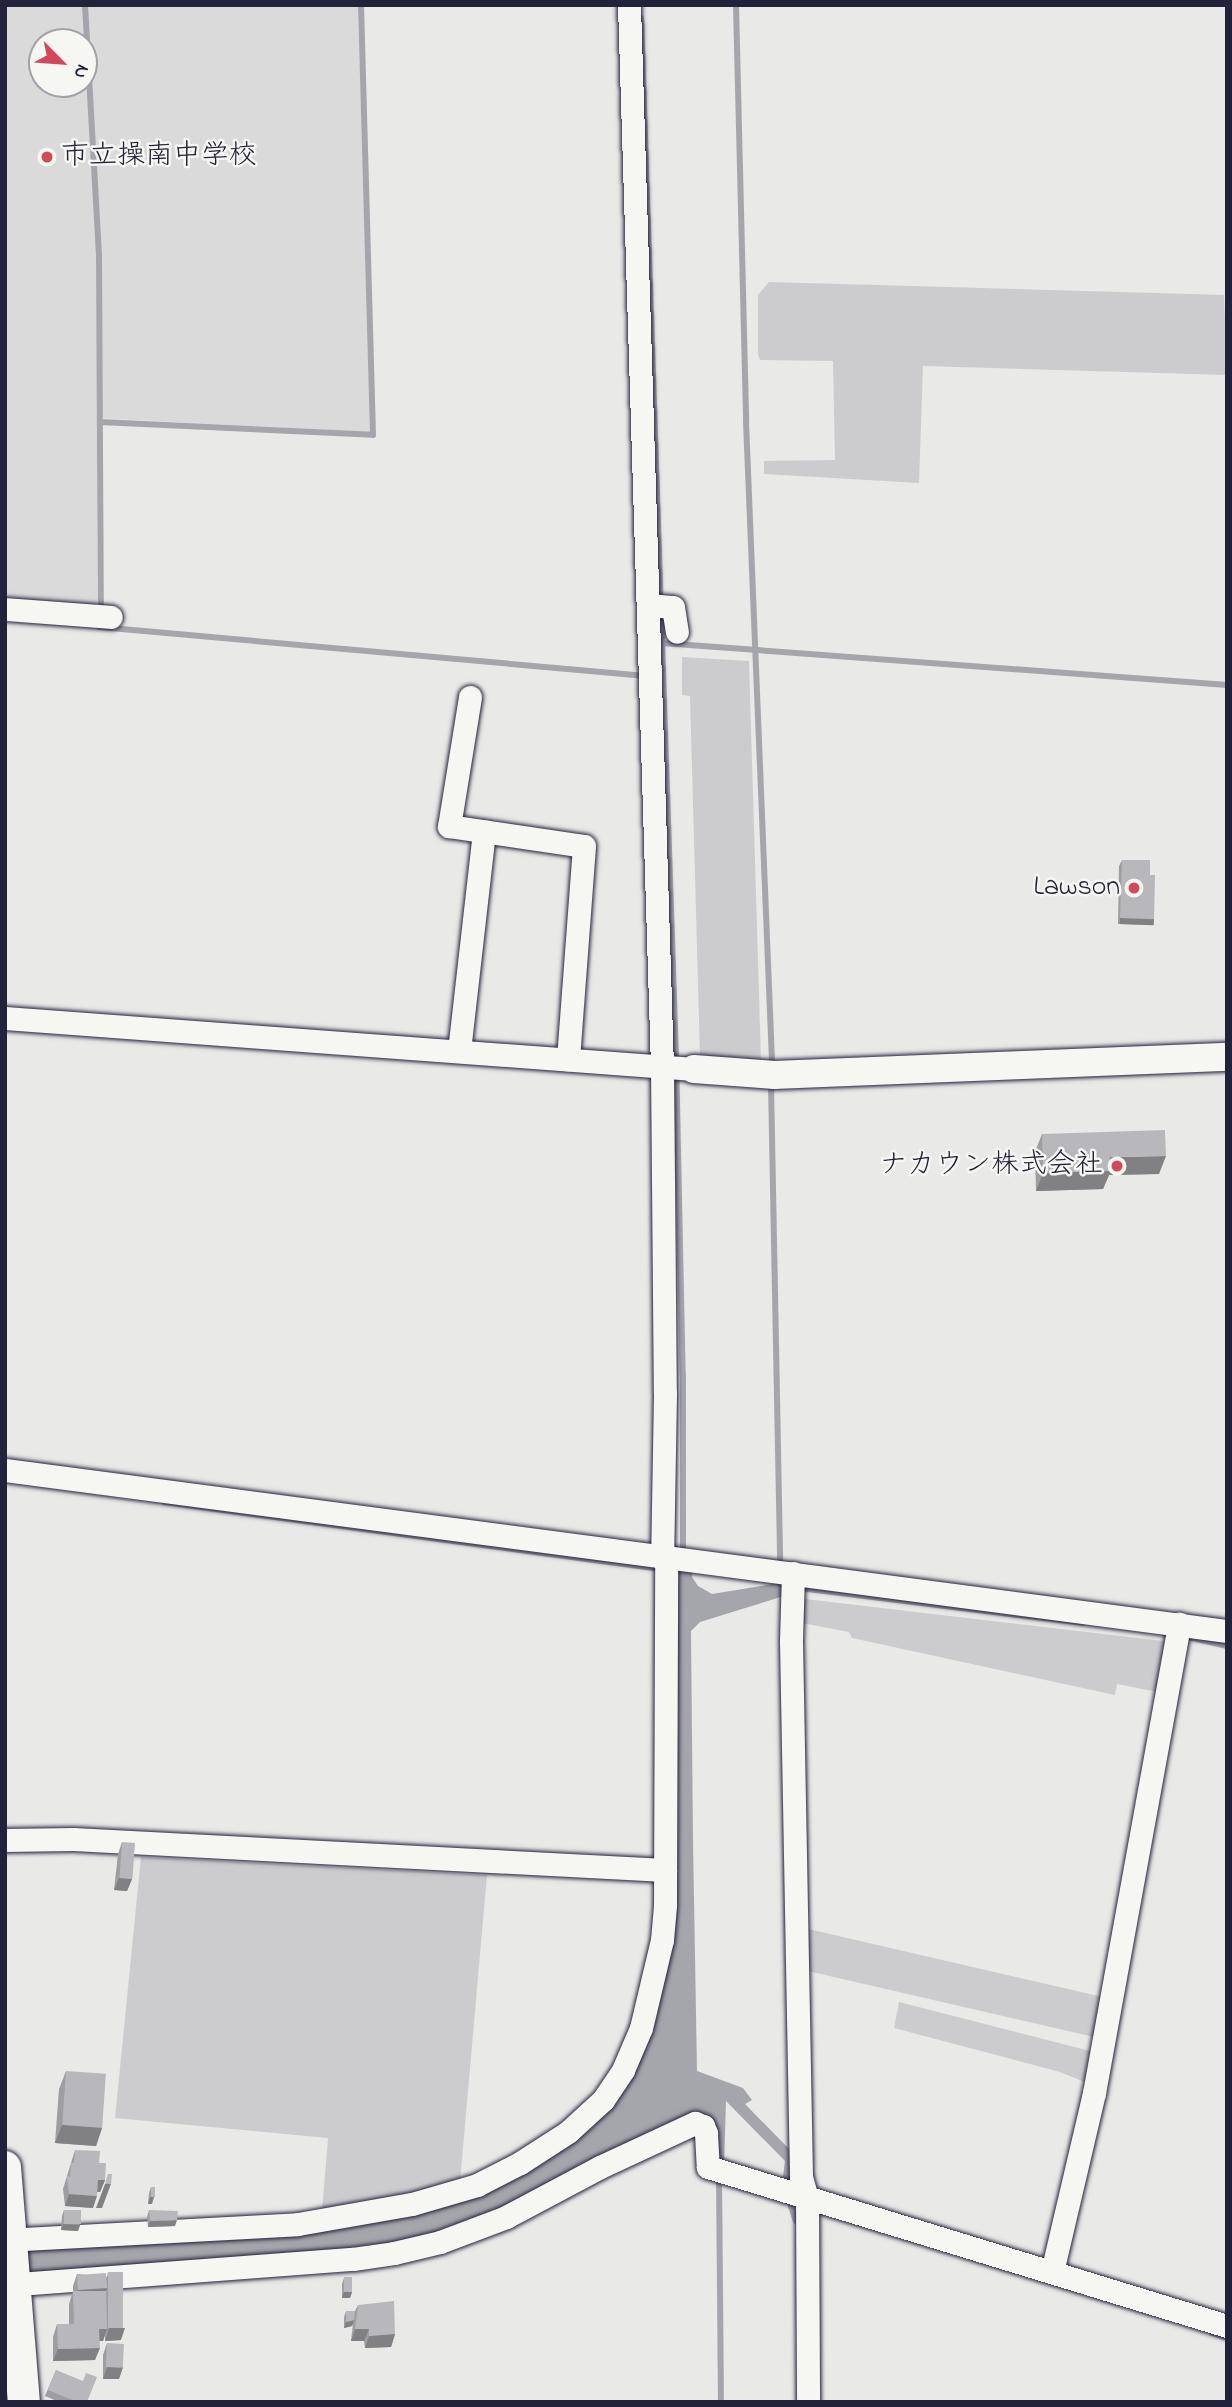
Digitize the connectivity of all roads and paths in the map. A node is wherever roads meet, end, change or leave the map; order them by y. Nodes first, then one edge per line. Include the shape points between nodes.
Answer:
1 (629, 5) edge
2 (657, 605) junction
3 (5, 609) edge
4 (111, 617) dead end
5 (677, 632) dead end
6 (470, 697) dead end
7 (484, 831) junction
8 (5, 1018) edge
9 (459, 1051) junction
10 (1227, 1057) edge
11 (568, 1059) junction
12 (664, 1067) junction
13 (692, 1069) joint
14 (5, 1470) edge
15 (670, 1563) junction
16 (793, 1584) junction
17 (1227, 1631) edge
18 (1178, 1632) junction
19 (5, 1840) edge
20 (665, 1870) junction
21 (5, 2166) edge
22 (807, 2204) junction
23 (10, 2241) edge
24 (1052, 2272) junction
25 (12, 2282) edge
26 (1227, 2326) edge
27 (24, 2402) edge
28 (807, 2402) edge

1 - 2 street
2 - 5 street via 673,607
2 - 12 street via 648,676
3 - 4 street
6 - 7 street via 449,826
7 - 9 street
7 - 11 street via 584,846
8 - 9 street
9 - 11 street
10 - 13 street via 775,1075
11 - 12 street
12 - 13 street
12 - 15 street
14 - 15 street
15 - 16 street
15 - 20 street
16 - 18 street
16 - 22 street via 801,2177
17 - 18 street
18 - 24 street via 1094,2093
19 - 20 street via 74,1839
20 - 23 street via 659,1953 641,2028 623,2070 603,2101 568,2132 520,2163 465,2189 412,2204 298,2224
21 - 23 main road
22 - 24 street
22 - 25 street via 708,2167 706,2133 702,2126 689,2123 506,2217 429,2245 353,2259
22 - 28 street
23 - 25 main road
24 - 26 street
25 - 27 main road

